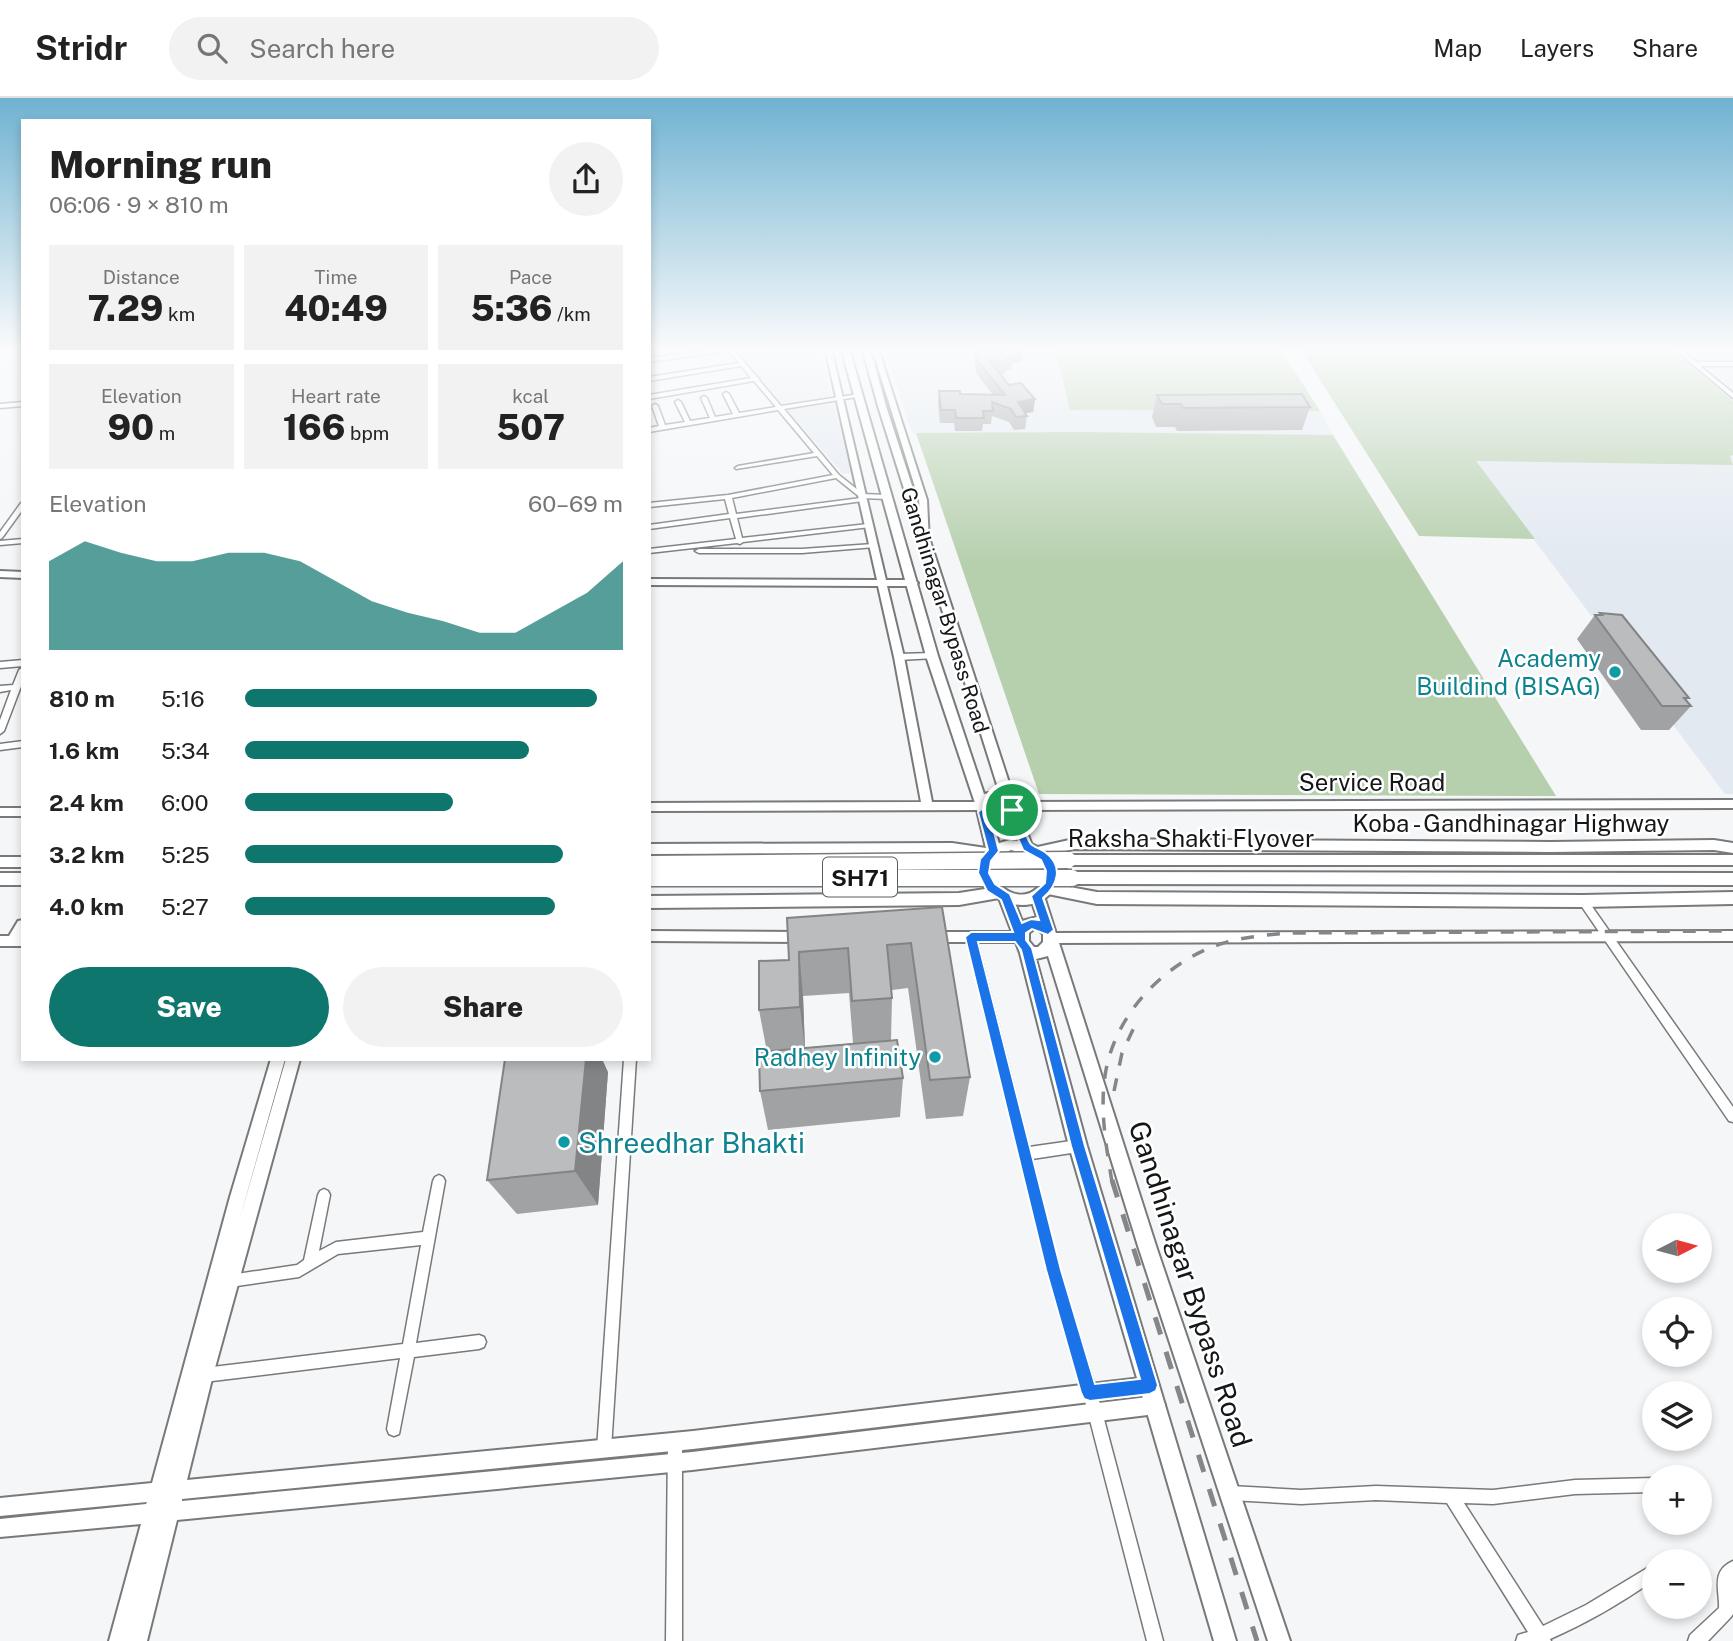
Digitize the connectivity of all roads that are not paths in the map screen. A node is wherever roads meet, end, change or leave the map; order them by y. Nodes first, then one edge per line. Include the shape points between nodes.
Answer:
1 (660, 420) edge
2 (687, 420) edge
3 (707, 420) edge
4 (788, 420) edge
5 (843, 420) edge
6 (864, 420) edge
7 (888, 420) edge
8 (898, 420) edge
9 (688, 423) junction
10 (663, 428) junction
11 (651, 430) edge
12 (818, 454) junction
13 (738, 468) dead end
14 (838, 475) junction
15 (728, 497) junction
16 (887, 497) junction
17 (861, 498) junction
18 (651, 505) edge
19 (21, 506) edge
20 (733, 516) junction
21 (6, 523) edge
22 (868, 526) junction
23 (651, 527) edge
24 (0, 537) edge
25 (21, 541) edge
26 (740, 542) junction
27 (0, 543) edge
28 (873, 546) junction
29 (926, 547) junction
30 (673, 549) junction
31 (651, 551) edge
32 (0, 572) edge
33 (21, 572) edge
34 (651, 576) edge
35 (912, 580) junction
36 (882, 581) junction
37 (651, 582) edge
38 (932, 656) junction
39 (899, 657) junction
40 (21, 663) edge
41 (0, 665) edge
42 (0, 689) edge
43 (17, 692) edge
44 (4, 713) edge
45 (0, 731) edge
46 (21, 744) edge
47 (0, 747) edge
48 (1733, 804) edge
49 (927, 805) junction
50 (1010, 805) junction
51 (651, 807) edge
52 (982, 807) junction
53 (21, 811) edge
54 (0, 812) edge
55 (1733, 848) edge
56 (651, 849) edge
57 (1032, 849) junction
58 (992, 853) junction
59 (1733, 860) edge
60 (0, 862) edge
61 (21, 862) edge
62 (651, 864) edge
63 (651, 878) edge
64 (1733, 879) edge
65 (1042, 893) junction
66 (1002, 895) junction
67 (1733, 898) edge
68 (1583, 901) junction
69 (651, 902) edge
70 (651, 936) edge
71 (1733, 936) edge
72 (817, 937) edge
73 (915, 937) edge
74 (971, 937) junction
75 (1051, 937) junction
76 (1605, 937) junction
77 (1022, 939) junction
78 (277, 1061) edge
79 (292, 1061) edge
80 (630, 1061) edge
81 (1733, 1117) edge
82 (1078, 1146) junction
83 (1024, 1154) junction
84 (439, 1181) dead end
85 (324, 1195) dead end
86 (429, 1238) junction
87 (310, 1264) junction
88 (230, 1280) junction
89 (479, 1342) dead end
90 (408, 1351) junction
91 (204, 1375) junction
92 (1150, 1385) junction
93 (1090, 1393) junction
94 (1156, 1405) junction
95 (1095, 1414) junction
96 (394, 1429) dead end
97 (675, 1442) junction
98 (604, 1449) junction
99 (674, 1463) junction
100 (1642, 1485) edge
101 (168, 1489) junction
102 (1230, 1493) junction
103 (1451, 1496) junction
104 (0, 1507) edge
105 (161, 1512) junction
106 (0, 1528) edge
107 (1733, 1569) edge
108 (1642, 1580) edge
109 (1535, 1639) edge
110 (119, 1641) edge
111 (137, 1641) edge
112 (674, 1641) edge
113 (1155, 1641) edge
114 (1225, 1641) edge
115 (1279, 1641) edge
116 (1696, 1641) edge

1 - 10 street
2 - 9 street
3 - 9 street
4 - 12 street
5 - 17 street
6 - 16 main road, Gandhinagar Bypass Road
7 - 29 main road, Gandhinagar Bypass Road
8 - 29 street via 923,500
9 - 10 street
10 - 11 street
12 - 13 street
12 - 14 street
14 - 15 street
14 - 17 street
15 - 18 street
15 - 20 street
16 - 17 street
16 - 35 main road, Gandhinagar Bypass Road
17 - 20 street
17 - 22 street
19 - 21 street
20 - 23 street
20 - 26 street
21 - 24 street
22 - 26 street
22 - 28 street
25 - 27 street
26 - 30 street
28 - 30 street via 780,552
28 - 36 street
29 - 50 main road, Gandhinagar Bypass Road
30 - 31 street
32 - 33 street
34 - 36 street
35 - 36 street
35 - 38 main road, Gandhinagar Bypass Road
36 - 37 street
36 - 39 street
38 - 39 street
38 - 52 main road, Gandhinagar Bypass Road
39 - 49 street
40 - 41 street
42 - 43 street
43 - 44 street
44 - 45 street
46 - 47 street
48 - 50 street, Service Road
49 - 51 street
49 - 52 street
50 - 52 main road via 994,795 985,798
50 - 52 main road via 1002,818 991,817
50 - 57 main road, Gandhinagar Bypass Road
52 - 58 main road, Gandhinagar Bypass Road
53 - 54 street
55 - 57 main road, Koba - Gandhinagar Highway via 1074,844
56 - 58 main road via 952,848
57 - 58 main road via 1010,845
57 - 65 main road via 1052,871
58 - 66 main road via 983,873 987,883
59 - 62 main road, Raksha Shakti Flyover / SH71, bridge
60 - 61 main road
63 - 64 main road, Raksha Shakti Flyover / SH71, bridge
65 - 66 main road via 1017,900
65 - 68 main road via 1097,898
65 - 75 main road, Gandhinagar Bypass Road
66 - 69 main road
66 - 77 main road
67 - 68 main road
68 - 76 street
70 - 72 street
71 - 76 street
73 - 74 street
74 - 77 street
74 - 83 street
75 - 76 street
75 - 77 main road via 1040,952
75 - 77 main road via 1042,926 1031,924
75 - 102 main road, Gandhinagar Bypass Road
76 - 81 street
77 - 82 main road
78 - 101 street
79 - 88 street
80 - 98 street
82 - 83 street
82 - 92 main road
83 - 93 street
84 - 86 street
85 - 87 street
86 - 87 street via 336,1248
86 - 90 street
87 - 88 street via 285,1275
88 - 91 street
89 - 90 street
90 - 91 street
90 - 96 street
91 - 101 street
92 - 93 street
92 - 94 main road
93 - 95 street
93 - 97 street
94 - 95 street
94 - 114 main road
95 - 99 street
95 - 113 street
97 - 98 street
97 - 99 street
98 - 101 street
99 - 105 street
99 - 112 street
100 - 103 street
101 - 104 street
101 - 105 street
102 - 103 street
102 - 115 main road, Gandhinagar Bypass Road
103 - 109 street
105 - 106 street
105 - 110 street
105 - 111 street
107 - 116 street via 1723,1585 1726,1612
108 - 109 street

